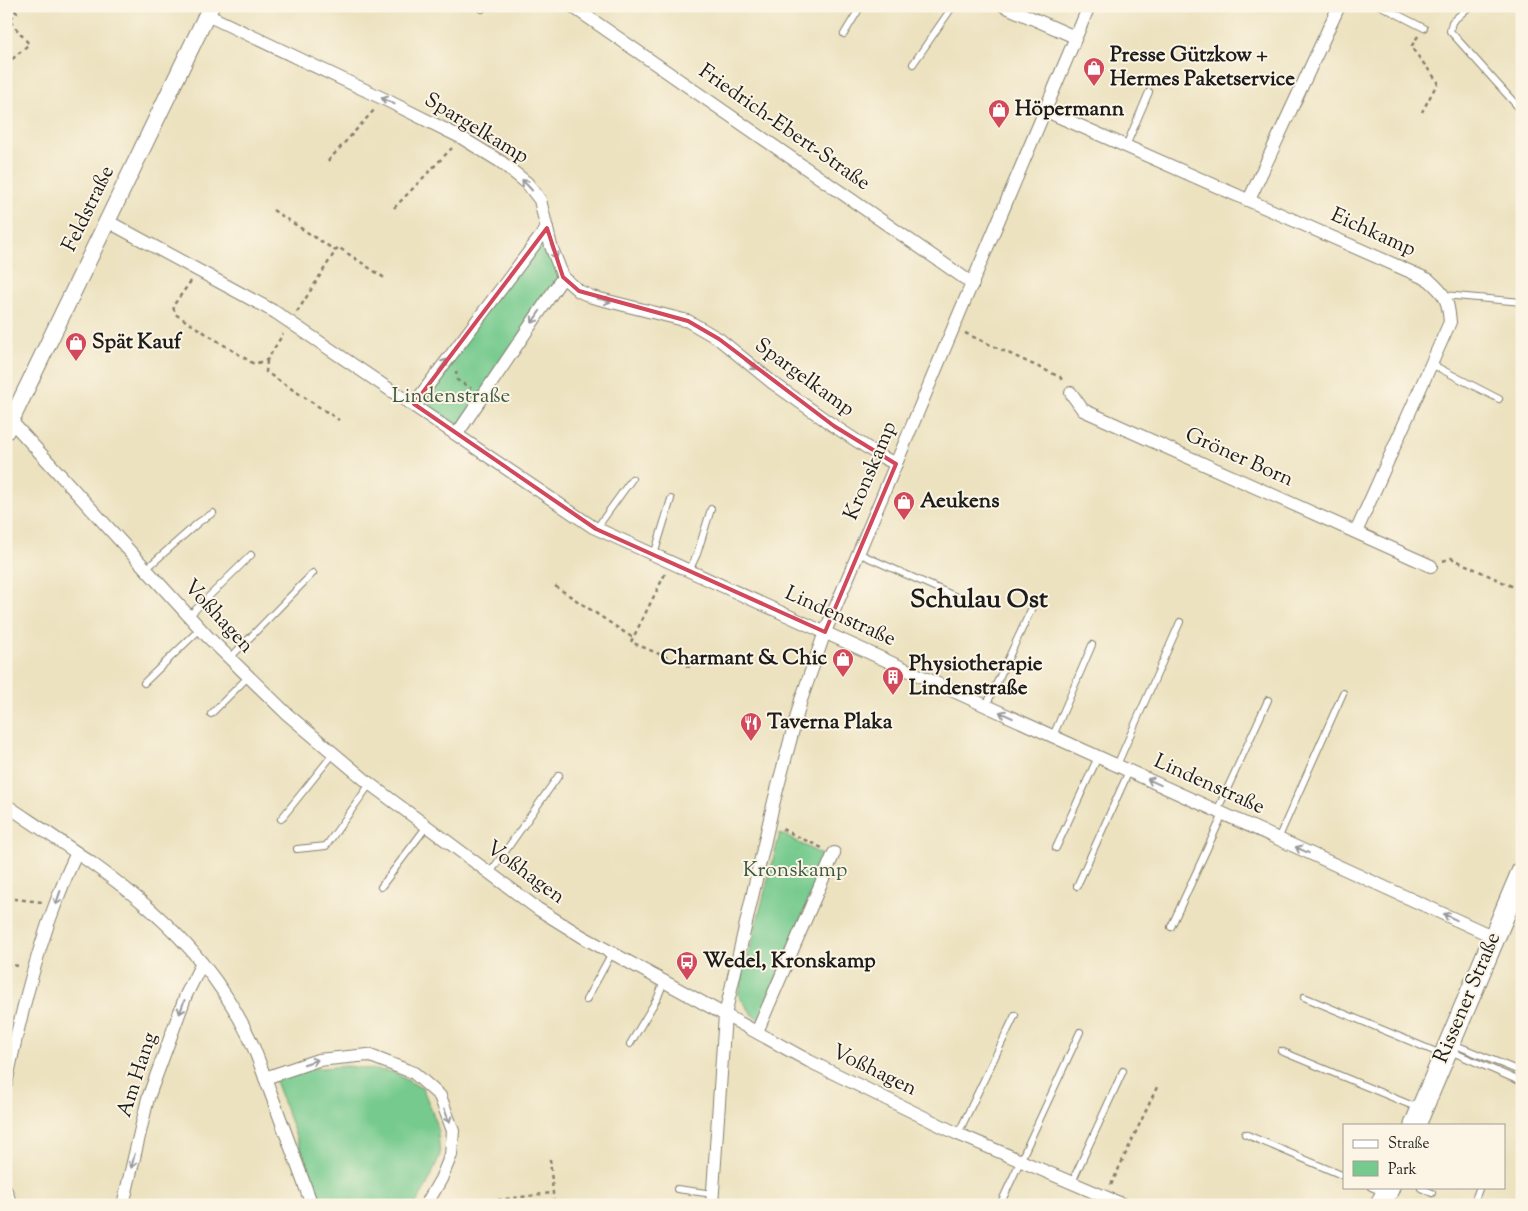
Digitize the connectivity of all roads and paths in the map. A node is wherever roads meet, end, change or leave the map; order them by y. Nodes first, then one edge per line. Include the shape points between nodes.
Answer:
1 (11, 6) edge
2 (572, 6) edge
3 (861, 6) edge
4 (953, 6) edge
5 (1004, 6) edge
6 (1088, 6) edge
7 (1339, 6) edge
8 (1381, 6) edge
9 (1470, 6) edge
10 (209, 10) edge
11 (1424, 28) joint
12 (844, 34) dead end
13 (1075, 37) junction
14 (7, 63) edge
15 (913, 64) dead end
16 (1149, 92) dead end
17 (384, 99) junction
18 (1522, 108) edge
19 (1044, 110) junction
20 (1422, 112) dead end
21 (462, 138) junction
22 (1126, 146) junction
23 (328, 162) dead end
24 (1249, 200) junction
25 (394, 208) dead end
26 (273, 210) dead end
27 (107, 221) junction
28 (546, 228) junction
29 (336, 251) dead end
30 (563, 277) junction
31 (973, 284) junction
32 (1444, 295) junction
33 (1522, 302) edge
34 (954, 328) junction
35 (267, 360) dead end
36 (445, 363) junction
37 (1431, 364) junction
38 (1072, 394) joint
39 (482, 396) junction
40 (1499, 399) dead end
41 (414, 404) junction
42 (339, 420) dead end
43 (8, 422) edge
44 (457, 434) junction
45 (896, 464) junction
46 (632, 480) dead end
47 (671, 499) dead end
48 (711, 509) dead end
49 (213, 513) dead end
50 (596, 529) junction
51 (1356, 532) junction
52 (858, 553) junction
53 (252, 555) dead end
54 (654, 556) junction
55 (671, 563) junction
56 (1431, 566) joint
57 (146, 569) junction
58 (689, 572) junction
59 (313, 573) dead end
60 (555, 586) dead end
61 (1522, 591) edge
62 (1036, 599) dead end
63 (970, 603) dead end
64 (189, 616) junction
65 (1180, 622) dead end
66 (200, 629) junction
67 (825, 632) junction
68 (633, 638) junction
69 (1092, 645) dead end
70 (229, 659) junction
71 (692, 668) dead end
72 (248, 677) junction
73 (144, 684) dead end
74 (1343, 693) dead end
75 (1268, 700) dead end
76 (986, 706) junction
77 (212, 714) dead end
78 (1053, 736) junction
79 (334, 754) junction
80 (1098, 757) junction
81 (1117, 765) junction
82 (1130, 771) junction
83 (559, 775) dead end
84 (370, 784) junction
85 (6, 805) edge
86 (1220, 812) junction
87 (281, 819) dead end
88 (769, 823) junction
89 (427, 826) junction
90 (1278, 839) junction
91 (1056, 848) dead end
92 (297, 849) dead end
93 (77, 853) junction
94 (834, 853) joint
95 (490, 873) junction
96 (1520, 882) edge
97 (1077, 886) dead end
98 (381, 887) dead end
99 (6, 898) edge
100 (56, 904) junction
101 (1171, 927) dead end
102 (1494, 937) junction
103 (612, 953) junction
104 (202, 962) junction
105 (664, 981) junction
106 (1304, 997) dead end
107 (586, 1000) dead end
108 (725, 1014) junction
109 (1015, 1015) dead end
110 (757, 1032) junction
111 (1080, 1032) dead end
112 (630, 1044) dead end
113 (1447, 1049) junction
114 (1280, 1051) dead end
115 (1123, 1071) dead end
116 (1522, 1072) edge
117 (264, 1078) junction
118 (1522, 1082) edge
119 (6, 1084) edge
120 (1157, 1087) dead end
121 (1418, 1117) edge
122 (958, 1134) junction
123 (1245, 1134) dead end
124 (550, 1159) dead end
125 (1021, 1160) junction
126 (1343, 1176) edge
127 (1072, 1182) junction
128 (1422, 1188) edge
129 (1480, 1188) dead end
130 (677, 1189) dead end
131 (6, 1191) edge
132 (552, 1193) junction
133 (1432, 1193) dead end
134 (1105, 1196) junction
135 (1418, 1196) dead end
136 (713, 1200) edge
137 (11, 1205) edge
138 (123, 1205) edge
139 (312, 1205) edge
140 (426, 1205) edge
141 (458, 1205) edge
142 (554, 1205) edge
143 (1000, 1205) edge
144 (1124, 1205) edge
145 (1473, 1205) edge

1 - 14 path via 17,13 9,20 29,44
2 - 31 street, Friedrich-Ebert-Straße
3 - 12 lane
4 - 15 lane
5 - 13 street
6 - 13 street, Kronskamp
7 - 24 street
8 - 11 lane
9 - 18 lane via 1452,22 1450,31
10 - 17 street, Spargelkamp
10 - 27 street, Feldstraße
11 - 20 path via 1411,47 1438,82
13 - 19 street, Kronskamp
16 - 22 lane
21 -> 17 street, Spargelkamp
17 - 23 path
19 - 22 street, Eichkamp
19 - 31 street, Kronskamp
21 - 25 path
28 -> 21 street, Spargelkamp via 540,200 527,183
22 - 24 street, Eichkamp
24 - 32 street, Eichkamp via 1429,280
26 - 29 path
27 - 41 street, Lindenstraße via 276,312
27 - 43 street, Feldstraße
28 -> 30 street, Spargelkamp
28 - 36 street
30 -> 39 street
30 -> 45 street, Spargelkamp via 592,297 688,321 719,339 773,383 834,426
31 - 34 street, Kronskamp
32 - 33 lane
32 - 37 street via 1449,305 1450,322
34 - 38 path via 1060,377
34 - 45 street, Kronskamp
35 - 42 path via 266,372
36 - 39 path via 456,371 457,380
41 -> 36 street
37 - 40 lane
37 - 51 street
38 - 51 street, Gröner Born via 1083,410
39 - 44 street
41 - 44 street, Lindenstraße
43 - 57 street, Voßhagen
44 - 50 street, Lindenstraße
45 - 52 street, Kronskamp
46 - 50 lane
47 - 54 lane
48 - 58 lane
49 - 57 lane via 198,522
50 - 54 street, Lindenstraße
51 - 56 street, Gröner Born
52 - 63 lane
52 - 67 street, Kronskamp
53 - 64 lane
54 - 55 street, Lindenstraße
55 - 58 street, Lindenstraße
55 - 68 path
56 - 61 path via 1451,558
57 - 64 street, Voßhagen
58 - 67 street, Lindenstraße
59 - 70 lane
60 - 68 path
62 - 76 lane
64 - 66 street, Voßhagen
65 - 81 lane
66 - 70 street, Voßhagen
66 - 73 lane
67 - 76 street, Lindenstraße
67 - 88 street, Kronskamp via 801,700
68 - 71 path via 631,642
69 - 78 lane
70 - 72 street, Voßhagen
72 - 77 lane
72 - 79 street, Voßhagen
74 - 90 lane
75 - 86 lane
78 -> 76 street, Lindenstraße
78 - 80 street, Lindenstraße
79 - 84 street, Voßhagen
79 - 87 lane
80 - 81 street, Lindenstraße
80 - 91 lane
81 - 82 street, Lindenstraße
86 -> 82 street, Lindenstraße
82 - 97 lane
83 - 95 lane
84 - 89 street, Voßhagen
84 - 92 lane via 326,846
85 - 93 street
86 - 90 street, Lindenstraße
86 - 101 lane
88 - 94 path
88 - 108 street, Kronskamp
89 - 95 street, Voßhagen
89 - 98 lane
102 -> 90 street, Lindenstraße
93 -> 100 street
93 - 104 street via 152,909
94 - 110 street
95 - 103 street, Voßhagen via 538,909
96 - 102 main road, Rissener Straße
99 - 100 path
100 - 119 street via 31,976
102 - 113 main road, Rissener Straße
103 - 105 street, Voßhagen
103 - 107 lane
104 - 117 street via 247,1032
104 -> 138 street, Am Hang via 186,995 148,1098
105 - 108 street, Voßhagen
105 - 112 lane
106 - 113 lane
108 - 110 street, Voßhagen
108 - 136 street, Kronskamp
109 - 122 lane
110 - 122 street, Voßhagen
111 - 125 lane
113 - 116 lane
113 - 118 lane
113 - 121 main road, Rissener Straße
114 - 121 lane
115 - 127 lane
117 - 139 street
117 -> 140 street via 318,1060 368,1055 414,1073 440,1096 453,1131 451,1155
120 - 134 path
122 - 125 street, Voßhagen
123 - 126 lane
124 - 132 path
125 - 127 street, Voßhagen
125 - 143 lane
127 - 134 street, Voßhagen
128 - 133 lane
128 - 135 lane
129 - 145 lane
130 - 136 lane
131 - 137 street
132 - 141 path
132 - 142 path
134 - 144 street, Voßhagen

